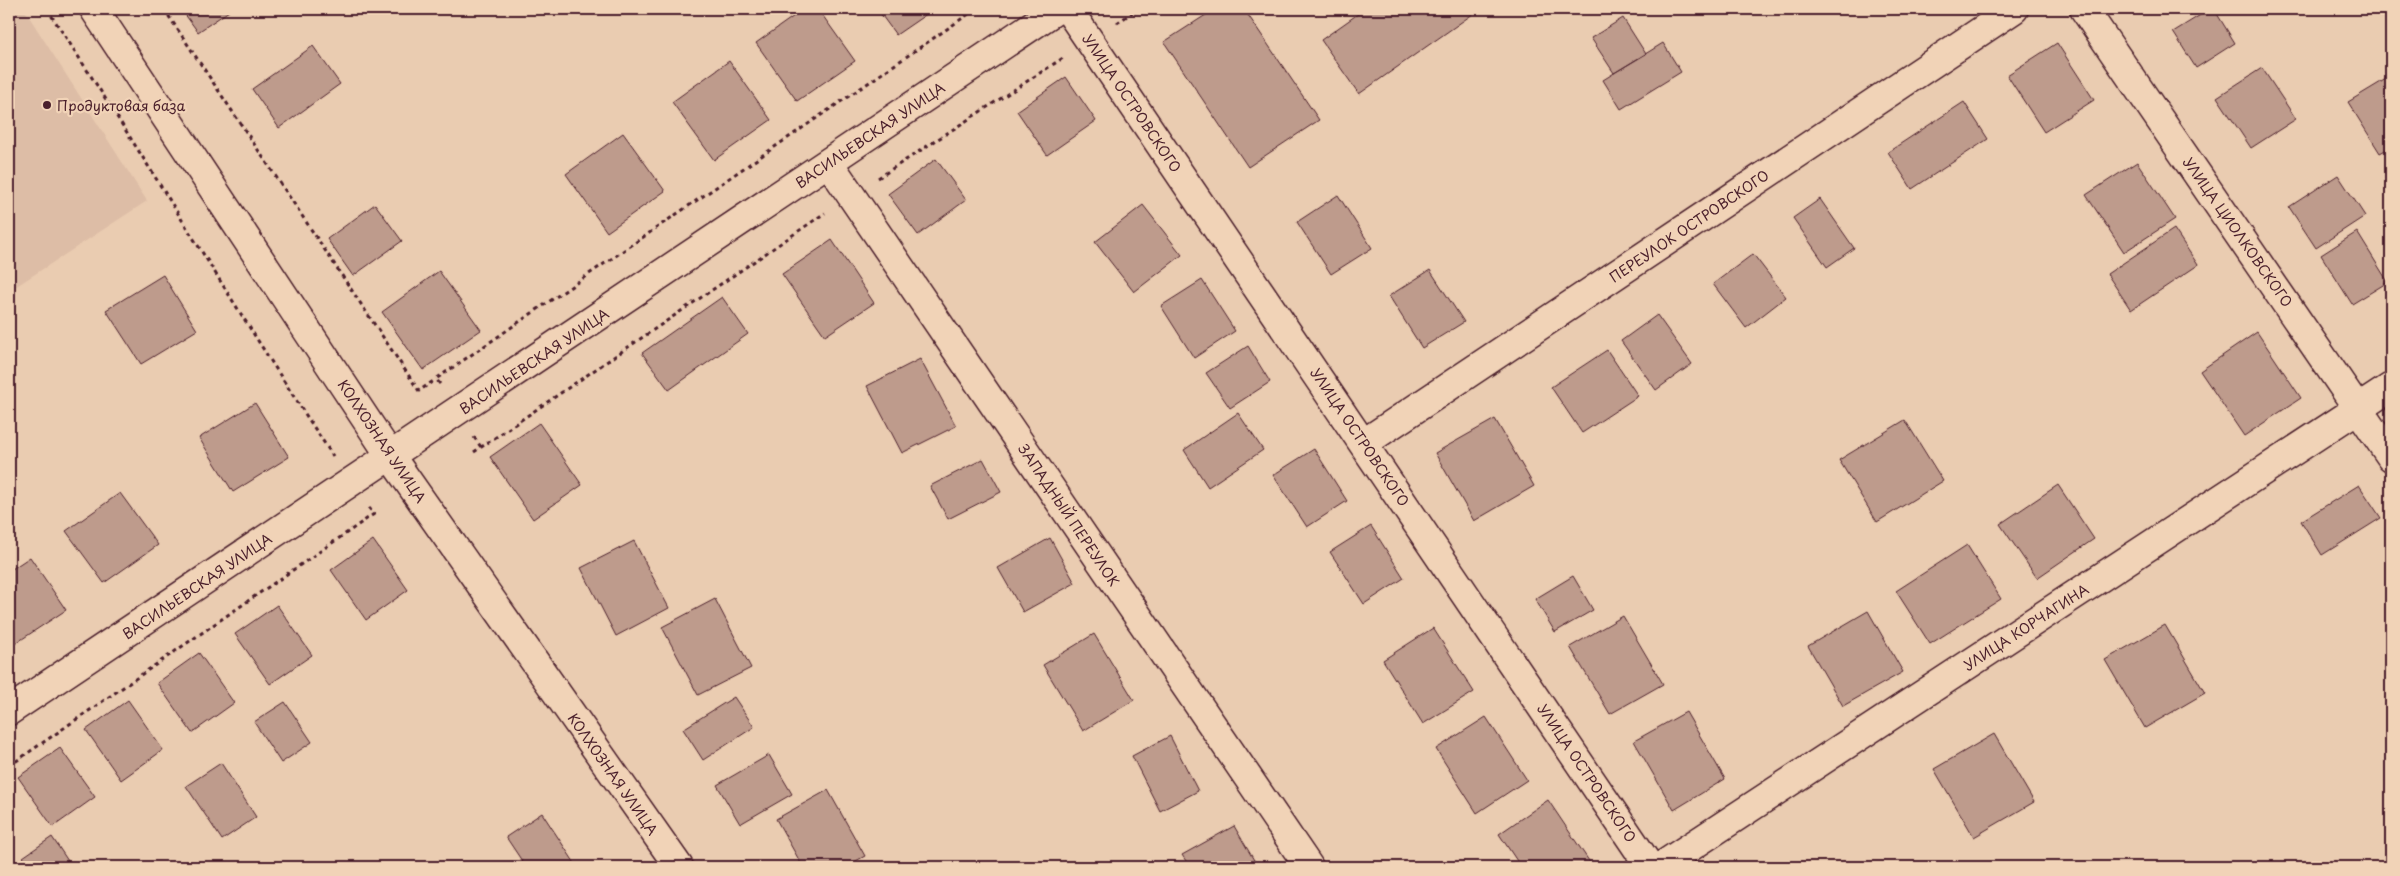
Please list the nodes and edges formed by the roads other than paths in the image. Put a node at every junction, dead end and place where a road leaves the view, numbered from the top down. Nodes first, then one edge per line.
1 (94, 9) edge
2 (1057, 9) edge
3 (1068, 9) edge
4 (2014, 9) edge
5 (2084, 9) edge
6 (829, 163) junction
7 (2391, 387) edge
8 (2359, 408) junction
9 (1364, 442) junction
10 (391, 456) junction
11 (2391, 457) edge
12 (9, 712) edge
13 (679, 867) edge
14 (1310, 867) edge
15 (1650, 867) edge
16 (1660, 867) edge

1 - 10 street, КОЛХОЗНАЯ УЛИЦА
2 - 6 street, ВАСИЛЬЕВСКАЯ УЛИЦА
3 - 9 street, УЛИЦА ОСТРОВСКОГО
4 - 9 street, ПЕРЕУЛОК ОСТРОВСКОГО
5 - 8 street, УЛИЦА ЦИОЛКОВСКОГО
6 - 10 street, ВАСИЛЬЕВСКАЯ УЛИЦА
6 - 14 street, ЗАПАДНЫЙ ПЕРЕУЛОК
7 - 8 street, УЛИЦА КОРЧАГИНА
8 - 11 street, УЛИЦА ЦИОЛКОВСКОГО
8 - 16 street, УЛИЦА КОРЧАГИНА
9 - 15 street, УЛИЦА ОСТРОВСКОГО
10 - 12 street, ВАСИЛЬЕВСКАЯ УЛИЦА
10 - 13 street, КОЛХОЗНАЯ УЛИЦА

